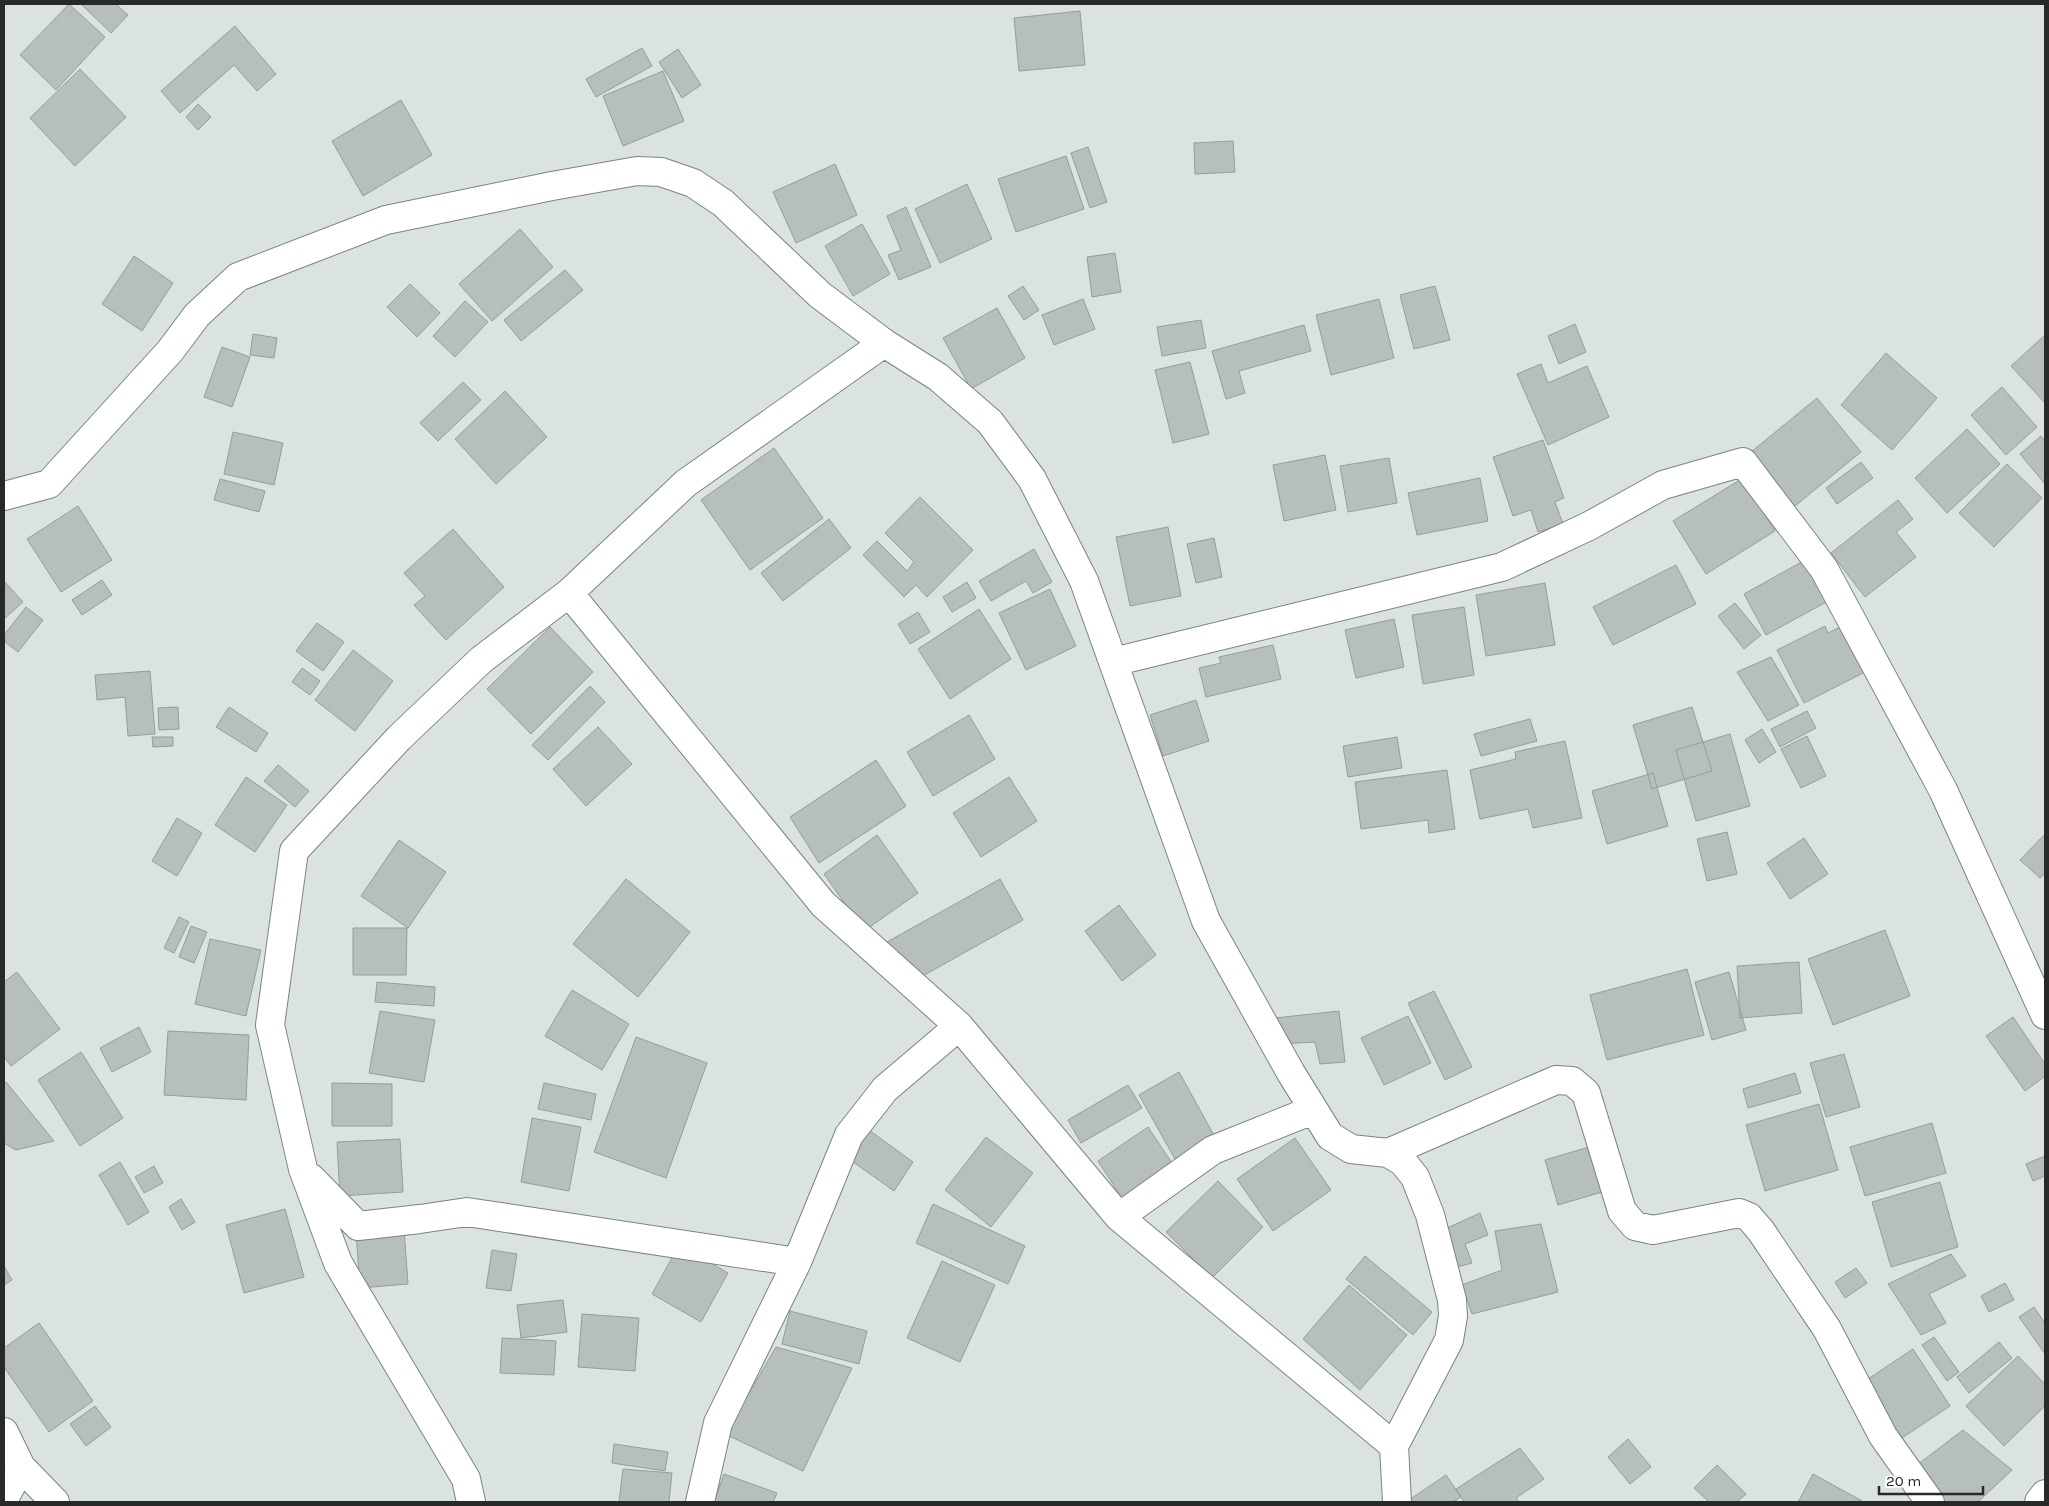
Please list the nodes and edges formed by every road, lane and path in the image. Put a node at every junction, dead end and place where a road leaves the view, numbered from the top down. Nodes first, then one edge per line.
1 (884, 343) junction
2 (4, 496) edge
3 (569, 593) junction
4 (1113, 662) junction
5 (2045, 1015) edge
6 (959, 1026) junction
7 (1314, 1110) junction
8 (1388, 1153) junction
9 (303, 1169) junction
10 (1118, 1217) junction
11 (797, 1262) junction
12 (4, 1432) edge
13 (1394, 1446) junction
14 (21, 1467) junction
15 (2045, 1494) edge
16 (4, 1499) edge
17 (55, 1502) edge
18 (471, 1502) edge
19 (700, 1502) edge
20 (1397, 1502) edge
21 (1930, 1502) edge
22 (2038, 1502) edge

1 - 2 street
1 - 3 street
1 - 4 street
3 - 6 street
3 - 9 street
4 - 5 street
4 - 7 street
6 - 10 street
6 - 11 street
7 - 8 street
7 - 10 street
8 - 13 street
8 - 21 street
9 - 11 street
9 - 18 street
10 - 13 street
11 - 19 street
12 - 14 street
13 - 20 street
14 - 16 street
14 - 17 street
15 - 22 street

